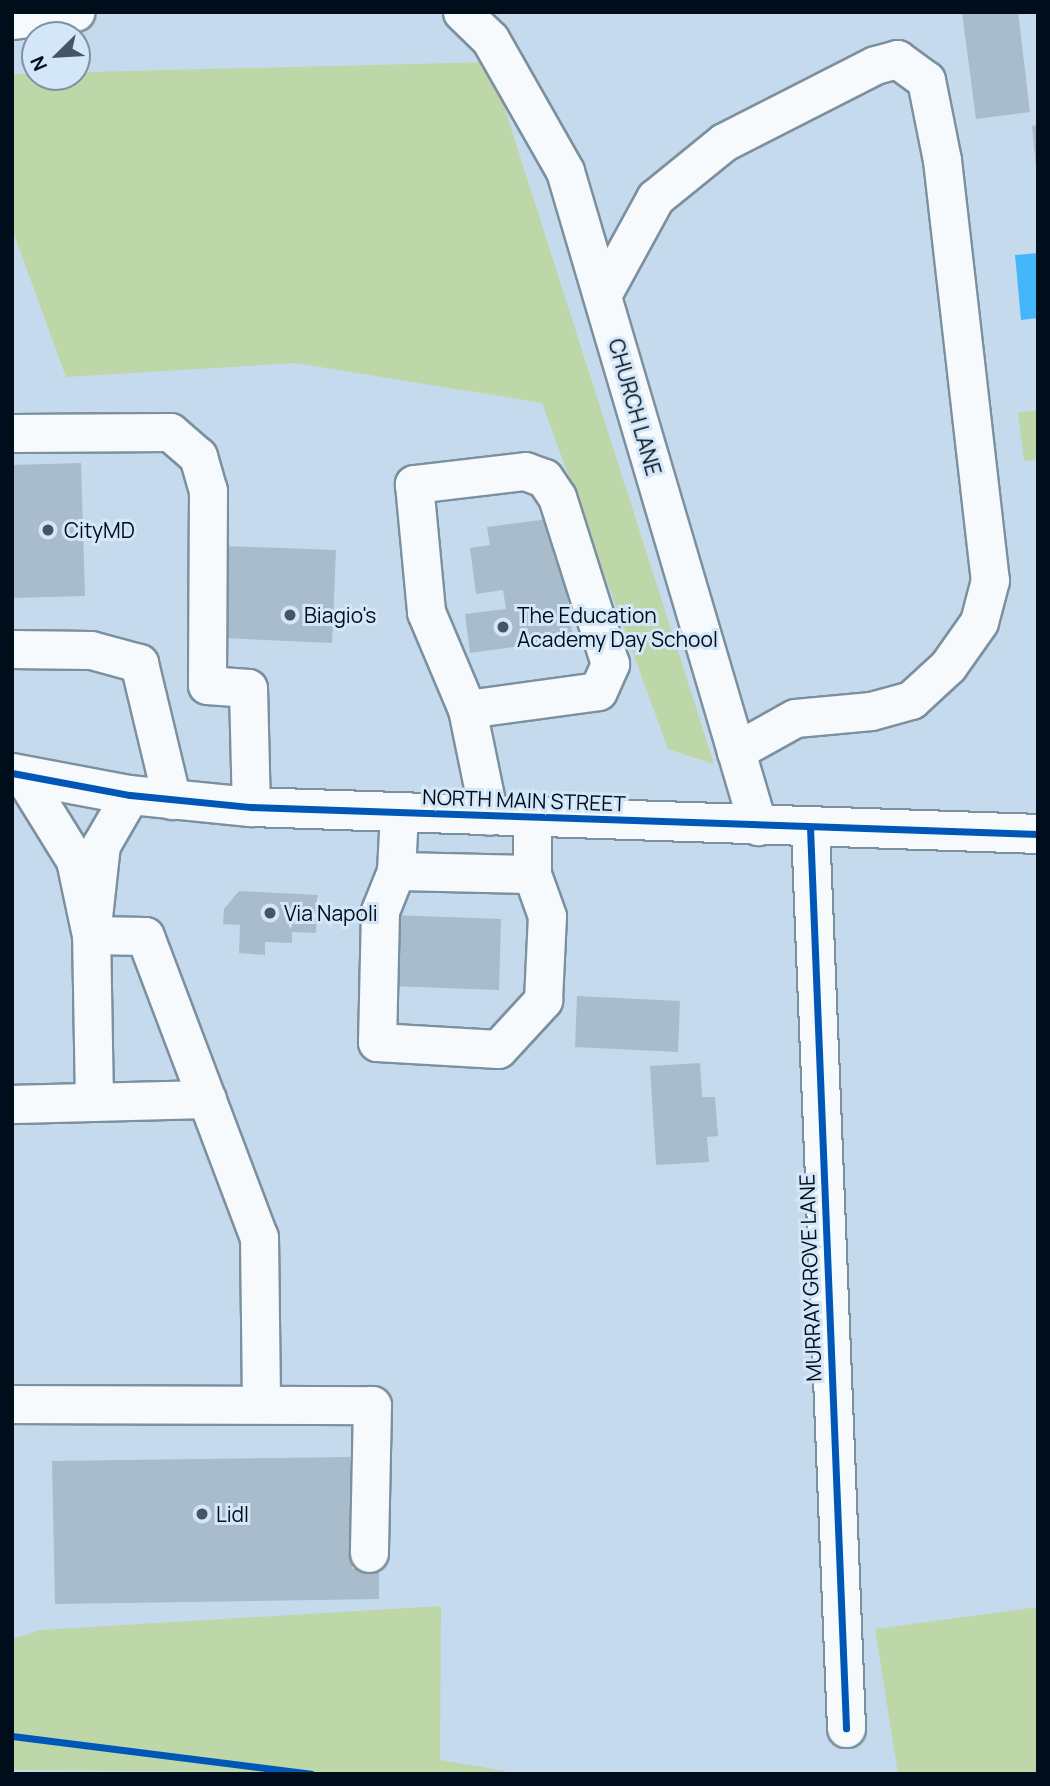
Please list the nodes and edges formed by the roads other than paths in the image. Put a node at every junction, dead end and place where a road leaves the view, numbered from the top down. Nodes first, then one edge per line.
1 (75, 12) edge
2 (463, 12) edge
3 (12, 20) edge
4 (602, 295) junction
5 (12, 433) edge
6 (12, 649) edge
7 (467, 709) junction
8 (736, 751) junction
9 (18, 774) edge
10 (130, 795) junction
11 (172, 800) junction
12 (251, 807) junction
13 (399, 812) junction
14 (489, 816) junction
15 (532, 817) junction
16 (758, 826) junction
17 (810, 827) junction
18 (1038, 834) edge
19 (396, 871) junction
20 (532, 874) junction
21 (91, 935) junction
22 (207, 1099) junction
23 (94, 1102) junction
24 (12, 1104) edge
25 (12, 1404) edge
26 (261, 1404) junction
27 (369, 1553) dead end
28 (846, 1728) dead end

1 - 3 street
2 - 4 street, CHURCH LANE
4 - 8 street, CHURCH LANE
4 - 8 street
5 - 12 street
6 - 11 street
7 - 7 street
7 - 14 street
8 - 16 street, CHURCH LANE
9 - 10 highway, NORTH MAIN STREET
9 - 21 street
10 - 11 highway, NORTH MAIN STREET
10 - 21 street
11 - 12 highway, NORTH MAIN STREET
12 - 13 highway, NORTH MAIN STREET
13 - 14 highway, NORTH MAIN STREET
13 - 19 street
14 - 15 highway, NORTH MAIN STREET
15 - 16 highway, NORTH MAIN STREET
15 - 20 street
16 - 17 highway, NORTH MAIN STREET
17 - 18 highway, NORTH MAIN STREET
17 - 28 street, MURRAY GROVE LANE
19 - 20 street
19 - 20 street
21 - 22 street
21 - 23 street
22 - 23 street
22 - 26 street
23 - 24 street
25 - 26 street
26 - 27 street

